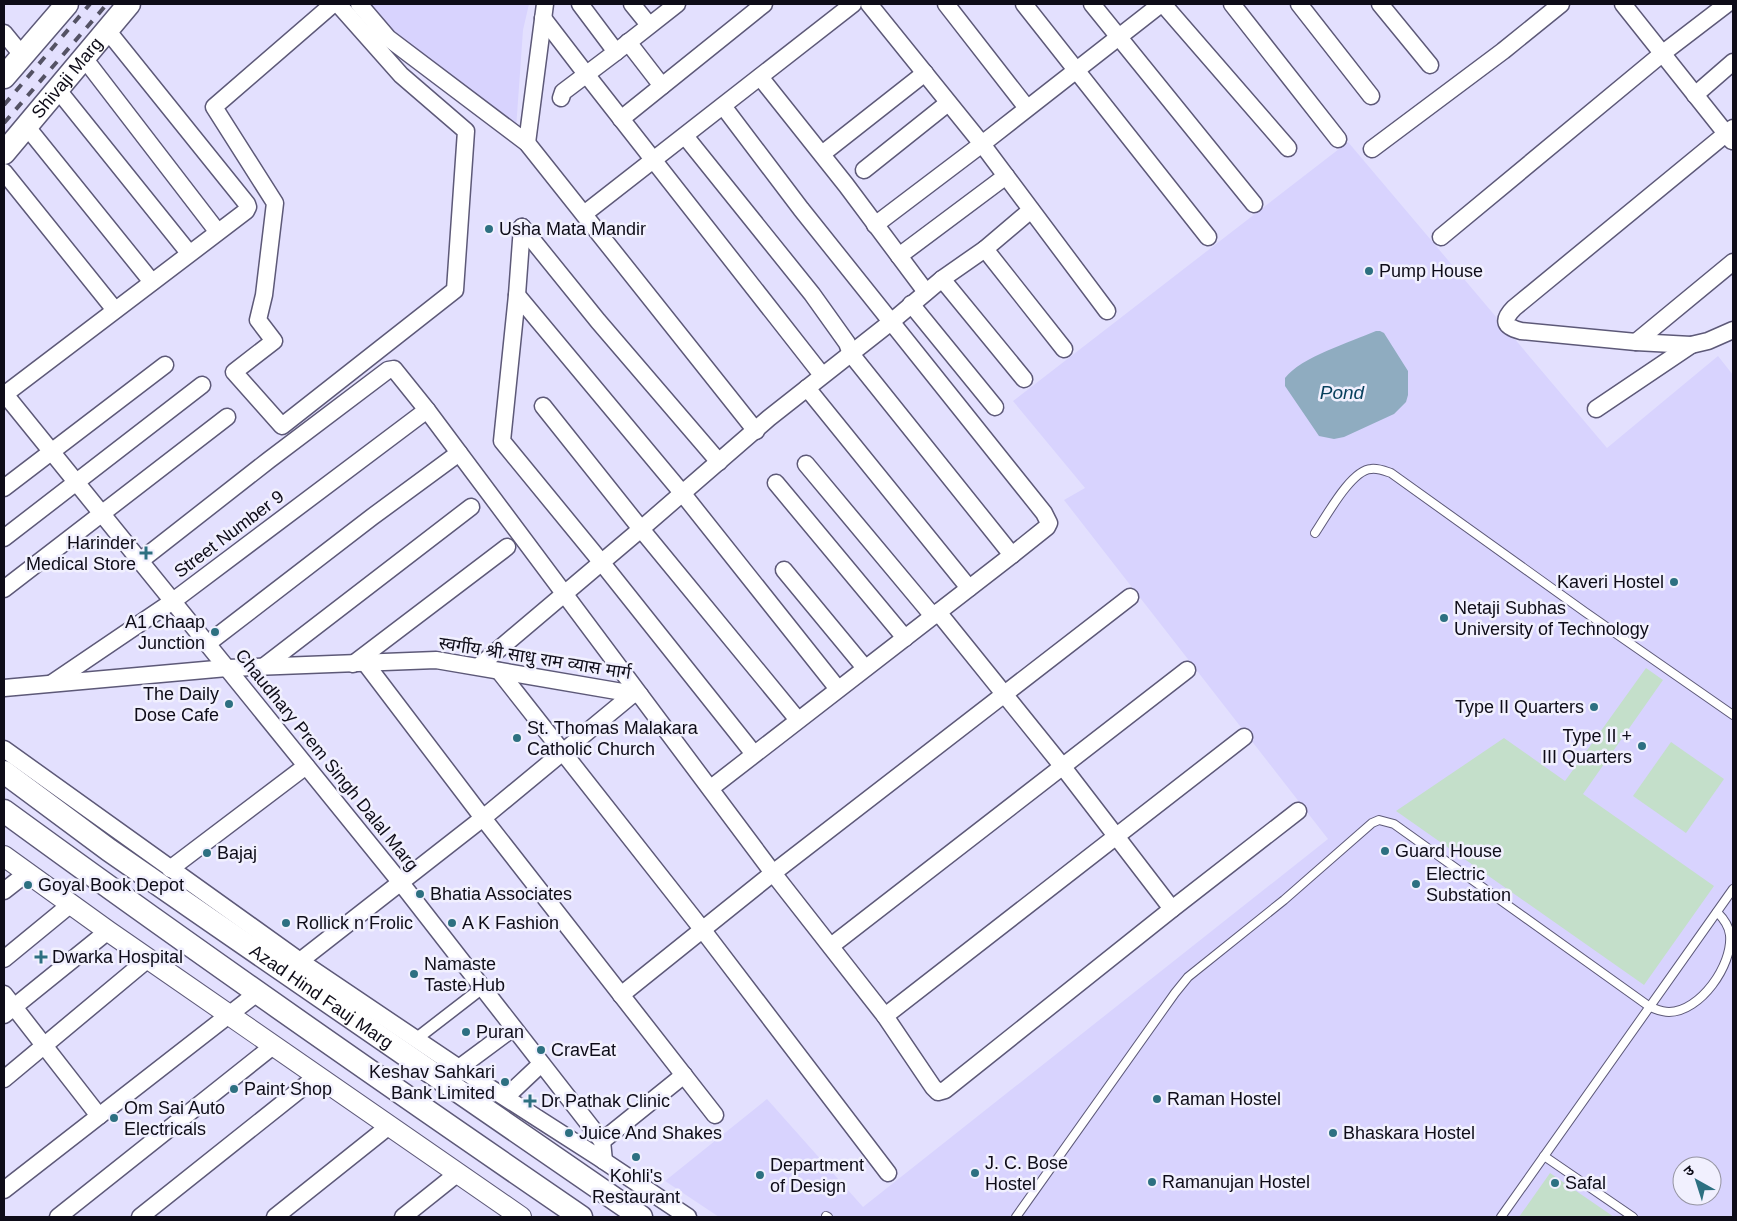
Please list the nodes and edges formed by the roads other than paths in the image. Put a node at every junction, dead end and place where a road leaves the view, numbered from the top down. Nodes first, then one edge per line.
1 (129, 4) edge
2 (333, 4) edge
3 (338, 4) edge
4 (359, 4) edge
5 (580, 4) edge
6 (632, 4) edge
7 (677, 4) edge
8 (764, 4) edge
9 (854, 4) edge
10 (869, 4) edge
11 (946, 4) edge
12 (1024, 4) edge
13 (1092, 4) edge
14 (1162, 4) edge
15 (1232, 4) edge
16 (1299, 4) edge
17 (1380, 4) edge
18 (1561, 4) edge
19 (1623, 4) edge
20 (1727, 4) edge
21 (58, 7) edge
22 (315, 9) edge
23 (544, 11) edge
24 (649, 25) junction
25 (107, 30) junction
26 (4, 33) edge
27 (1119, 36) junction
28 (622, 47) junction
29 (1663, 53) junction
30 (22, 55) junction
31 (84, 58) junction
32 (1733, 62) edge
33 (1430, 65) dead end
34 (1076, 68) junction
35 (586, 74) junction
36 (925, 74) junction
37 (4, 77) edge
38 (760, 77) junction
39 (662, 86) junction
40 (58, 90) junction
41 (1695, 94) junction
42 (1371, 96) dead end
43 (561, 98) dead end
44 (948, 103) junction
45 (723, 106) junction
46 (1027, 108) junction
47 (621, 120) junction
48 (27, 127) junction
49 (1731, 135) edge
50 (685, 136) junction
51 (1338, 139) dead end
52 (527, 143) junction
53 (982, 144) junction
54 (1288, 148) dead end
55 (1372, 150) dead end
56 (4, 154) edge
57 (822, 154) junction
58 (653, 161) junction
59 (864, 170) dead end
60 (4, 172) edge
61 (1006, 176) junction
62 (1254, 204) dead end
63 (1031, 210) junction
64 (584, 214) junction
65 (875, 224) junction
66 (217, 231) junction
67 (1208, 237) dead end
68 (1441, 237) dead end
69 (985, 248) junction
70 (189, 253) junction
71 (899, 256) junction
72 (1733, 262) edge
73 (942, 279) junction
74 (152, 282) junction
75 (926, 292) junction
76 (518, 295) junction
77 (911, 304) junction
78 (115, 310) junction
79 (1107, 311) dead end
80 (891, 322) junction
81 (1733, 330) edge
82 (1636, 342) junction
83 (1691, 345) junction
84 (1064, 349) dead end
85 (851, 354) junction
86 (165, 365) dead end
87 (822, 375) junction
88 (1024, 379) dead end
89 (202, 385) dead end
90 (807, 388) junction
91 (4, 394) edge
92 (543, 406) dead end
93 (995, 407) dead end
94 (1596, 409) dead end
95 (428, 410) junction
96 (227, 417) dead end
97 (756, 431) junction
98 (52, 452) junction
99 (459, 453) junction
100 (719, 462) junction
101 (806, 464) dead end
102 (76, 482) junction
103 (776, 484) dead end
104 (4, 488) edge
105 (683, 494) junction
106 (471, 507) dead end
107 (102, 514) junction
108 (641, 529) junction
109 (1315, 534) dead end
110 (4, 538) edge
111 (508, 547) dead end
112 (1012, 555) junction
113 (140, 561) junction
114 (602, 563) junction
115 (784, 570) dead end
116 (969, 588) junction
117 (4, 589) edge
118 (564, 595) junction
119 (1130, 597) dead end
120 (173, 601) junction
121 (935, 614) junction
122 (905, 638) junction
123 (207, 644) junction
124 (360, 664) junction
125 (479, 666) junction
126 (262, 667) junction
127 (227, 668) junction
128 (865, 668) junction
129 (1187, 670) dead end
130 (499, 671) junction
131 (50, 684) junction
132 (4, 688) edge
133 (838, 689) junction
134 (1003, 694) junction
135 (637, 695) junction
136 (1733, 715) edge
137 (798, 720) junction
138 (1244, 737) dead end
139 (4, 749) edge
140 (564, 752) junction
141 (754, 754) junction
142 (306, 766) junction
143 (1062, 767) junction
144 (4, 772) edge
145 (710, 788) junction
146 (4, 811) edge
147 (1298, 812) dead end
148 (483, 818) junction
149 (1116, 836) junction
150 (4, 856) edge
151 (170, 869) junction
152 (773, 872) junction
153 (27, 873) junction
154 (401, 883) junction
155 (1733, 889) edge
156 (4, 891) edge
157 (71, 904) junction
158 (1172, 909) junction
159 (1717, 912) junction
160 (702, 929) junction
161 (108, 931) junction
162 (831, 946) junction
163 (4, 959) edge
164 (148, 959) junction
165 (300, 961) junction
166 (482, 988) junction
167 (257, 993) junction
168 (621, 995) junction
169 (7, 1005) edge
170 (1650, 1007) junction
171 (229, 1015) junction
172 (885, 1016) junction
173 (513, 1028) junction
174 (416, 1040) junction
175 (44, 1046) junction
176 (273, 1046) junction
177 (541, 1064) junction
178 (459, 1068) junction
179 (318, 1076) junction
180 (684, 1076) junction
181 (4, 1079) edge
182 (506, 1098) junction
183 (715, 1115) dead end
184 (99, 1116) junction
185 (389, 1126) junction
186 (602, 1141) junction
187 (1544, 1156) junction
188 (604, 1161) junction
189 (458, 1173) junction
190 (888, 1173) dead end
191 (4, 1190) edge
192 (58, 1217) edge
193 (140, 1217) edge
194 (275, 1217) edge
195 (403, 1217) edge
196 (521, 1217) edge
197 (581, 1217) edge
198 (641, 1217) edge
199 (688, 1217) edge
200 (1016, 1217) edge
201 (1501, 1217) edge
202 (1633, 1217) edge

1 - 25 main road, Shivaji Marg
2 - 22 street
3 - 22 street
4 - 52 street
5 - 28 street
6 - 24 street
7 - 24 street
8 - 39 street
9 - 38 street
10 - 36 street
11 - 46 street
12 - 34 street
13 - 27 street
14 - 27 street
14 - 54 street
15 - 51 street
16 - 42 street
17 - 33 street
18 - 55 street
19 - 29 street
20 - 29 street
21 - 30 main road
23 - 35 street
23 - 52 street
24 - 28 street
25 - 31 main road, Shivaji Marg
25 - 66 street
26 - 30 street
27 - 34 street
27 - 62 street
28 - 35 street
28 - 39 street
29 - 41 street
29 - 68 street
30 - 37 main road
31 - 40 main road, Shivaji Marg
31 - 66 street
32 - 41 street
34 - 46 street
34 - 67 street
35 - 43 street
35 - 47 street
36 - 44 street
36 - 57 street
38 - 45 street
38 - 57 street
39 - 47 street
40 - 48 main road, Shivaji Marg
40 - 70 street
41 - 49 street
44 - 53 street
44 - 59 street
45 - 50 street
45 - 80 street
46 - 53 street
47 - 58 street
48 - 56 main road, Shivaji Marg
48 - 74 street
49 - 82 street
50 - 58 street
50 - 85 street
52 - 64 street
53 - 61 street
53 - 65 street
57 - 65 street
58 - 64 street
58 - 87 street
60 - 78 street
61 - 63 street
61 - 71 street
63 - 69 street
63 - 79 street
64 - 97 street
65 - 71 street
66 - 70 street
69 - 73 street
69 - 84 street
70 - 74 street
71 - 75 street
72 - 82 street
73 - 75 street
73 - 88 street
74 - 78 street
75 - 77 street
76 - 100 street
76 - 105 street
76 - 114 street
77 - 80 street
77 - 93 street
78 - 91 street
80 - 85 street
80 - 112 street
81 - 83 street
82 - 83 street
83 - 94 street
85 - 87 street
85 - 112 street
86 - 98 street
87 - 90 street
89 - 102 street
90 - 97 street
90 - 116 street
91 - 98 street, Chaudhary Prem Singh Dalal Marg
92 - 108 street
95 - 99 street
95 - 113 street
95 - 120 street, Street Number 9
96 - 107 street
97 - 100 street
98 - 102 street, Chaudhary Prem Singh Dalal Marg
98 - 104 street
99 - 118 street
99 - 123 street
100 - 105 street
101 - 121 street
102 - 107 street, Chaudhary Prem Singh Dalal Marg
102 - 110 street
103 - 122 street
105 - 108 street
105 - 133 street
106 - 126 street
107 - 113 street, Chaudhary Prem Singh Dalal Marg
107 - 117 street
108 - 114 street
108 - 137 street
109 - 136 lane
111 - 124 street
112 - 116 street
113 - 120 street, Chaudhary Prem Singh Dalal Marg
114 - 118 street
114 - 141 street
115 - 128 street
116 - 121 street
118 - 125 street
118 - 135 street
119 - 134 street
120 - 123 street, Chaudhary Prem Singh Dalal Marg
120 - 131 street, Street Number 9
121 - 122 street
121 - 134 street
122 - 128 street
123 - 127 street, Chaudhary Prem Singh Dalal Marg
124 - 125 street, स्वर्गीय श्री साधु राम व्यास मार्ग
124 - 126 street, स्वर्गीय श्री साधु राम व्यास मार्ग
124 - 148 street
125 - 130 street, स्वर्गीय श्री साधु राम व्यास मार्ग
126 - 127 street, स्वर्गीय श्री साधु राम व्यास मार्ग
127 - 131 street, स्वर्गीय श्री साधु राम व्यास मार्ग
127 - 142 street, Chaudhary Prem Singh Dalal Marg
128 - 133 street
129 - 143 street
130 - 135 street, स्वर्गीय श्री साधु राम व्यास मार्ग
130 - 140 street
131 - 132 street, स्वर्गीय श्री साधु राम व्यास मार्ग
133 - 137 street
134 - 143 street
134 - 152 street
135 - 140 street
135 - 145 street
137 - 141 street
138 - 149 street
139 - 151 street
140 - 148 street
140 - 160 street
141 - 145 street
142 - 151 street
142 - 154 street, Chaudhary Prem Singh Dalal Marg
143 - 149 street
143 - 162 street
144 - 198 main road, Azad Hind Fauj Marg
145 - 152 street
146 - 167 main road, Azad Hind Fauj Marg
147 - 158 street
148 - 154 street
148 - 168 street
149 - 158 street
149 - 172 street
150 - 153 street
151 - 165 street
152 - 160 street
152 - 162 street
153 - 156 street
153 - 157 street
154 - 165 street
154 - 166 street, Chaudhary Prem Singh Dalal Marg
155 - 159 lane
157 - 161 street
157 - 163 street
158 - 172 street
159 - 170 lane
159 - 170 lane
160 - 168 street
160 - 190 street
161 - 164 street
161 - 169 street
162 - 172 street
164 - 171 street
164 - 175 street
165 - 174 street
166 - 173 street, Chaudhary Prem Singh Dalal Marg
166 - 174 street
167 - 171 street
167 - 197 main road, Azad Hind Fauj Marg
168 - 180 street
169 - 175 street
170 - 187 lane
170 - 200 lane
171 - 176 street
171 - 184 street
173 - 177 street, Chaudhary Prem Singh Dalal Marg
173 - 178 street
174 - 178 street
175 - 181 street
175 - 184 street
176 - 179 street
176 - 192 street
177 - 182 street
177 - 186 street, Chaudhary Prem Singh Dalal Marg
178 - 182 street
179 - 185 street
179 - 193 street
180 - 183 street
180 - 186 street
182 - 188 street
184 - 191 street
185 - 189 street
185 - 194 street
186 - 188 street
187 - 201 lane
187 - 202 lane
188 - 199 street
189 - 195 street
189 - 196 street

